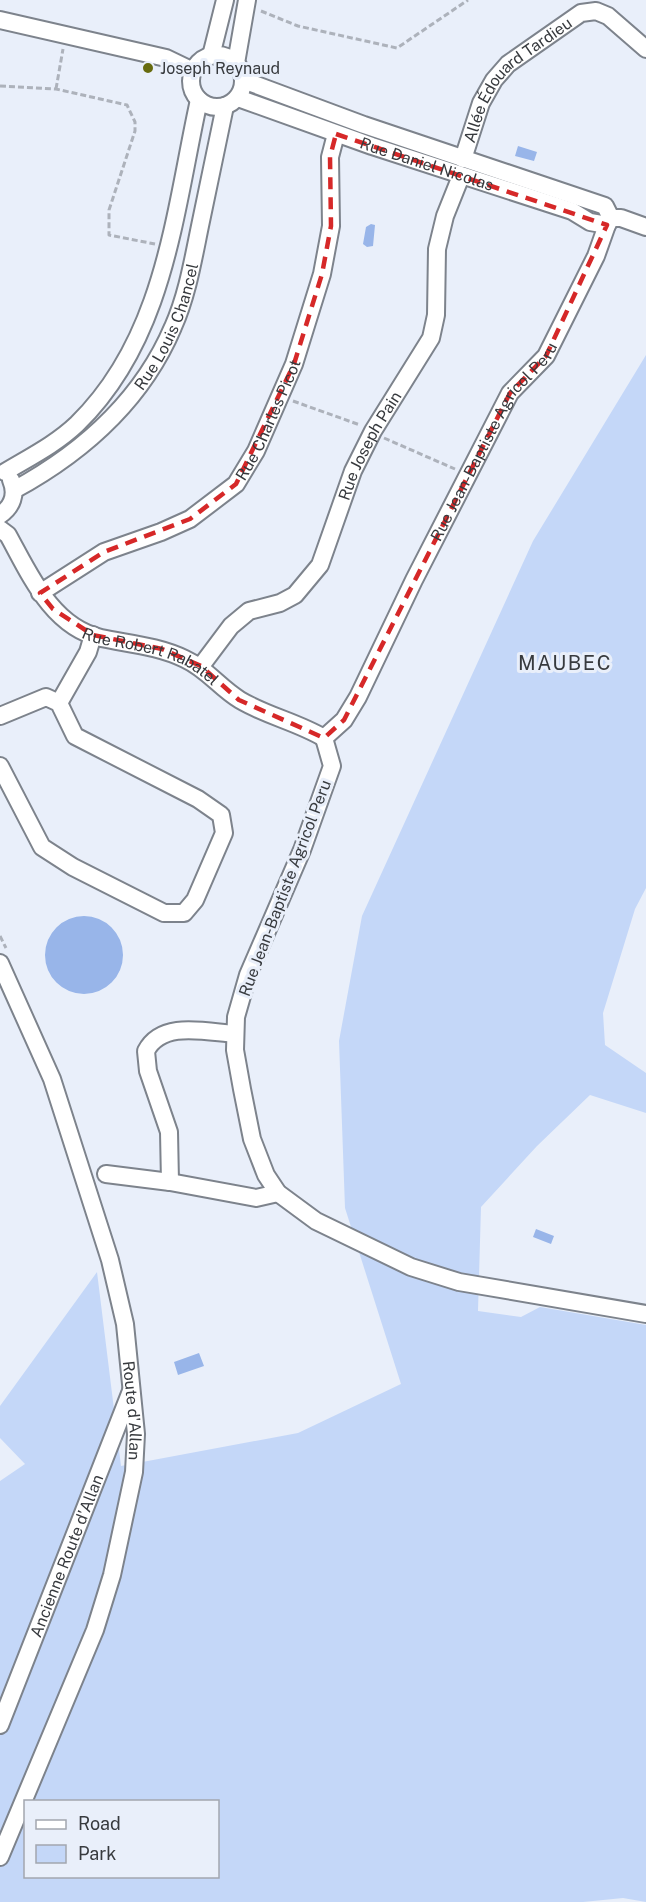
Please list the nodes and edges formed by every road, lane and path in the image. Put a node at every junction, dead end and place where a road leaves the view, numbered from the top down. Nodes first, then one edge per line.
1 (225, 0) edge
2 (468, 0) edge
3 (246, 2) edge
4 (0, 20) edge
5 (65, 36) junction
6 (646, 49) edge
7 (211, 56) junction
8 (236, 63) junction
9 (193, 70) junction
10 (243, 80) junction
11 (0, 86) edge
12 (56, 89) junction
13 (199, 100) junction
14 (231, 102) junction
15 (336, 134) junction
16 (462, 167) junction
17 (609, 221) junction
18 (646, 227) edge
19 (168, 247) junction
20 (3, 470) edge
21 (14, 490) junction
22 (3, 513) edge
23 (4, 532) edge
24 (40, 593) junction
25 (93, 635) junction
26 (201, 666) junction
27 (59, 704) junction
28 (0, 716) edge
29 (324, 738) junction
30 (0, 766) edge
31 (0, 963) edge
32 (235, 1034) junction
33 (106, 1174) dead end
34 (170, 1182) junction
35 (278, 1193) junction
36 (646, 1314) edge
37 (132, 1388) junction
38 (0, 1725) edge
39 (0, 1857) edge

1 - 7 street
2 - 3 path
3 - 8 street
4 - 5 street
5 - 9 street
5 - 12 path
6 - 16 street, Allée Édouard Tardieu
7 - 8 street
7 - 9 street
8 - 10 street
9 - 13 street
10 - 14 street
10 - 16 street
11 - 12 path
12 - 19 path
13 - 14 street
13 - 19 street, Rue Louis Chancel
14 - 15 street, Rue Daniel Nicolas
14 - 21 street, Rue Louis Chancel
15 - 16 street, Rue Daniel Nicolas
15 - 24 street, Rue Charles Picot
16 - 17 street, Rue Daniel Nicolas
16 - 26 street, Rue Joseph Pain
17 - 18 street
17 - 29 street, Rue Jean-Baptiste Agricol Peru
19 - 20 street, Rue Louis Chancel
20 - 21 street
21 - 22 street
22 - 23 street, Rue Robert Rabatel
23 - 24 street, Rue Robert Rabatel
24 - 25 street, Rue Robert Rabatel
25 - 26 street, Rue Robert Rabatel
25 - 27 street
26 - 29 street, Rue Robert Rabatel
27 - 28 street
27 - 30 street
29 - 32 street, Rue Jean-Baptiste Agricol Peru
31 - 37 street, Route d'Allan
32 - 34 street
32 - 35 street, Rue Jean-Baptiste Agricol Peru
33 - 34 street
34 - 35 street
35 - 36 street, Rue Jean-Baptiste Agricol Peru
37 - 38 street, Ancienne Route d'Allan
37 - 39 street, Route d'Allan

